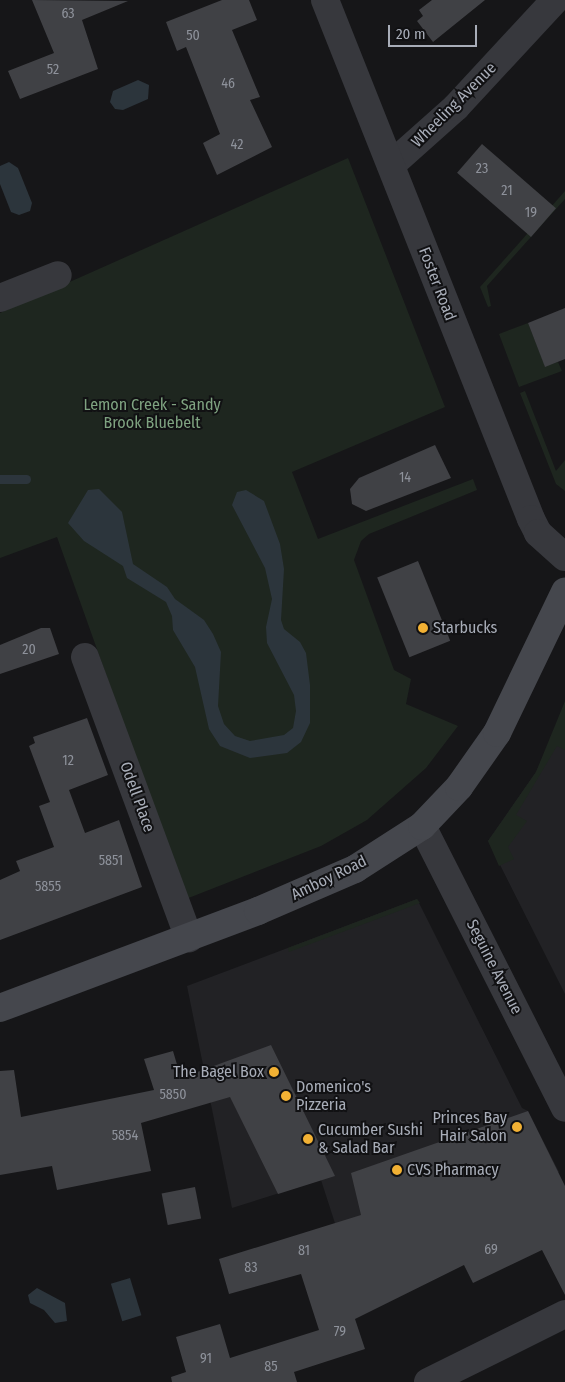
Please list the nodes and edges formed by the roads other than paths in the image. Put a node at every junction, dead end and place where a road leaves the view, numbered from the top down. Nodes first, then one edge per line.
1 (325, 0) edge
2 (555, 0) edge
3 (391, 165) junction
4 (58, 275) dead end
5 (0, 298) edge
6 (565, 557) edge
7 (565, 592) edge
8 (85, 657) dead end
9 (422, 826) junction
10 (189, 938) junction
11 (0, 1008) edge
12 (565, 1108) edge
13 (565, 1314) edge
14 (428, 1382) edge

1 - 3 street, Foster Road
2 - 3 street, Wheeling Avenue
3 - 6 street, Foster Road
4 - 5 street
7 - 9 main road, Amboy Road
8 - 10 street, Odell Place
9 - 10 main road, Amboy Road
9 - 12 street, Seguine Avenue
10 - 11 main road, Amboy Road
13 - 14 street

